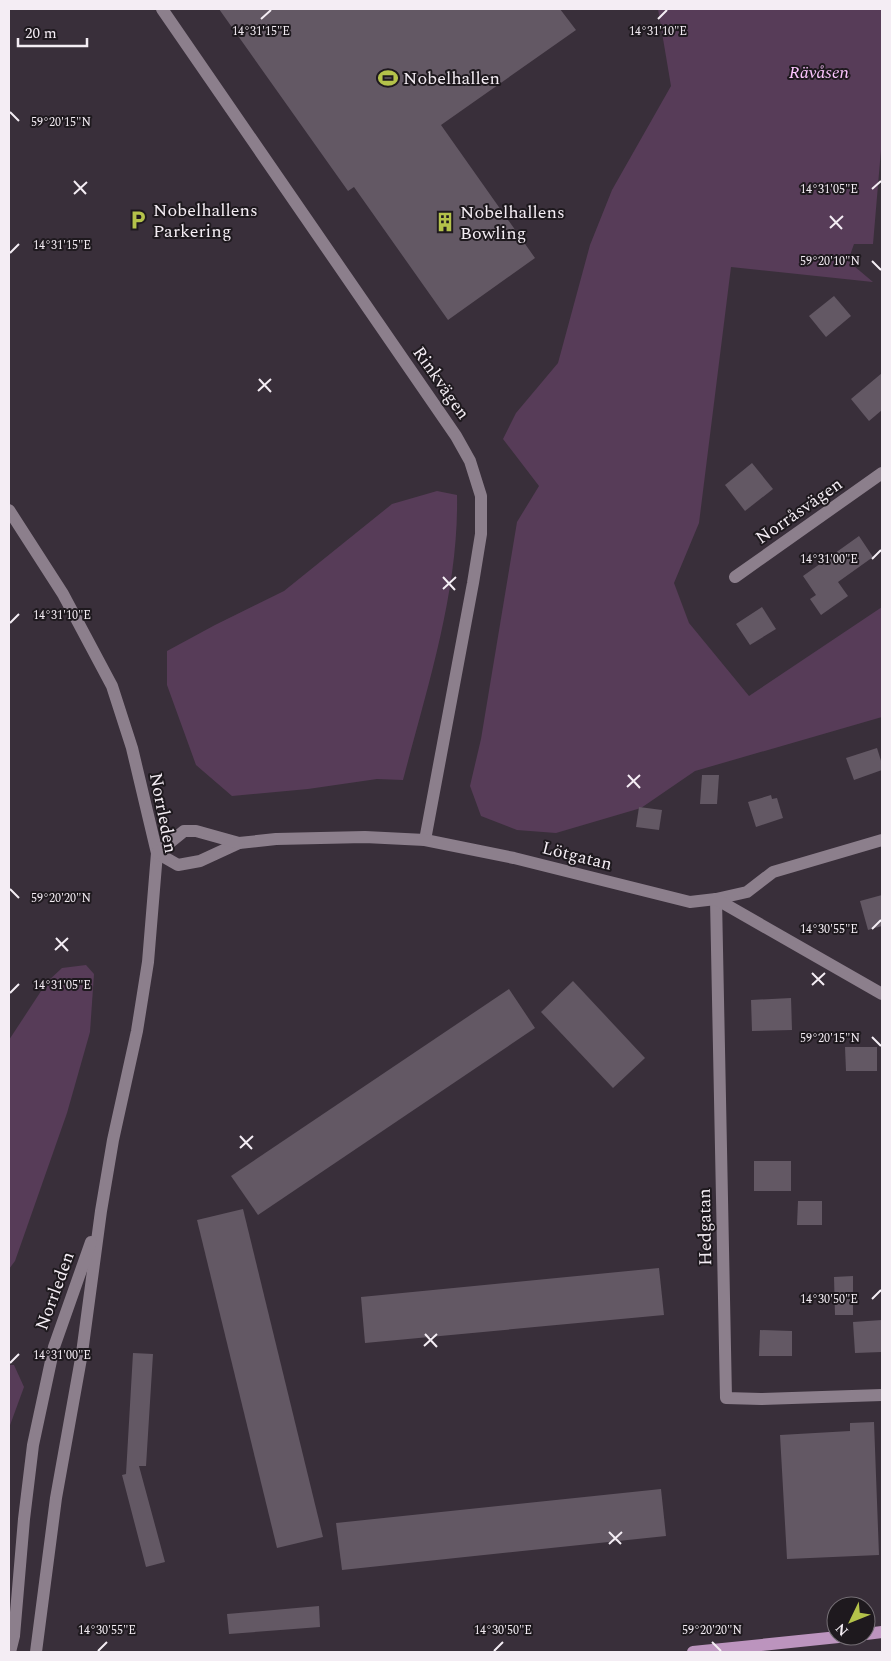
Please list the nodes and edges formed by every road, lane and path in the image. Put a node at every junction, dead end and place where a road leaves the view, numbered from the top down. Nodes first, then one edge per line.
1 (162, 9) edge
2 (882, 474) edge
3 (9, 510) edge
4 (735, 578) dead end
5 (425, 840) junction
6 (882, 840) edge
7 (239, 843) junction
8 (157, 853) junction
9 (716, 899) junction
10 (882, 994) edge
11 (101, 1210) junction
12 (882, 1395) edge
13 (826, 1638) edge
14 (10, 1652) edge
15 (36, 1652) edge
16 (693, 1652) edge

1 - 5 street, Rinkvägen
2 - 4 street, Norråsvägen
3 - 8 street, Norrleden
5 - 7 street, Lötgatan
5 - 9 street, Lötgatan
6 - 9 street, Lötgatan
7 - 8 street, Lötgatan
7 - 8 street, Lötgatan
8 - 11 street, Norrleden
9 - 10 street
9 - 12 street, Hedgatan
11 - 14 street, Norrleden
11 - 15 street, Norrleden
13 - 16 main road

